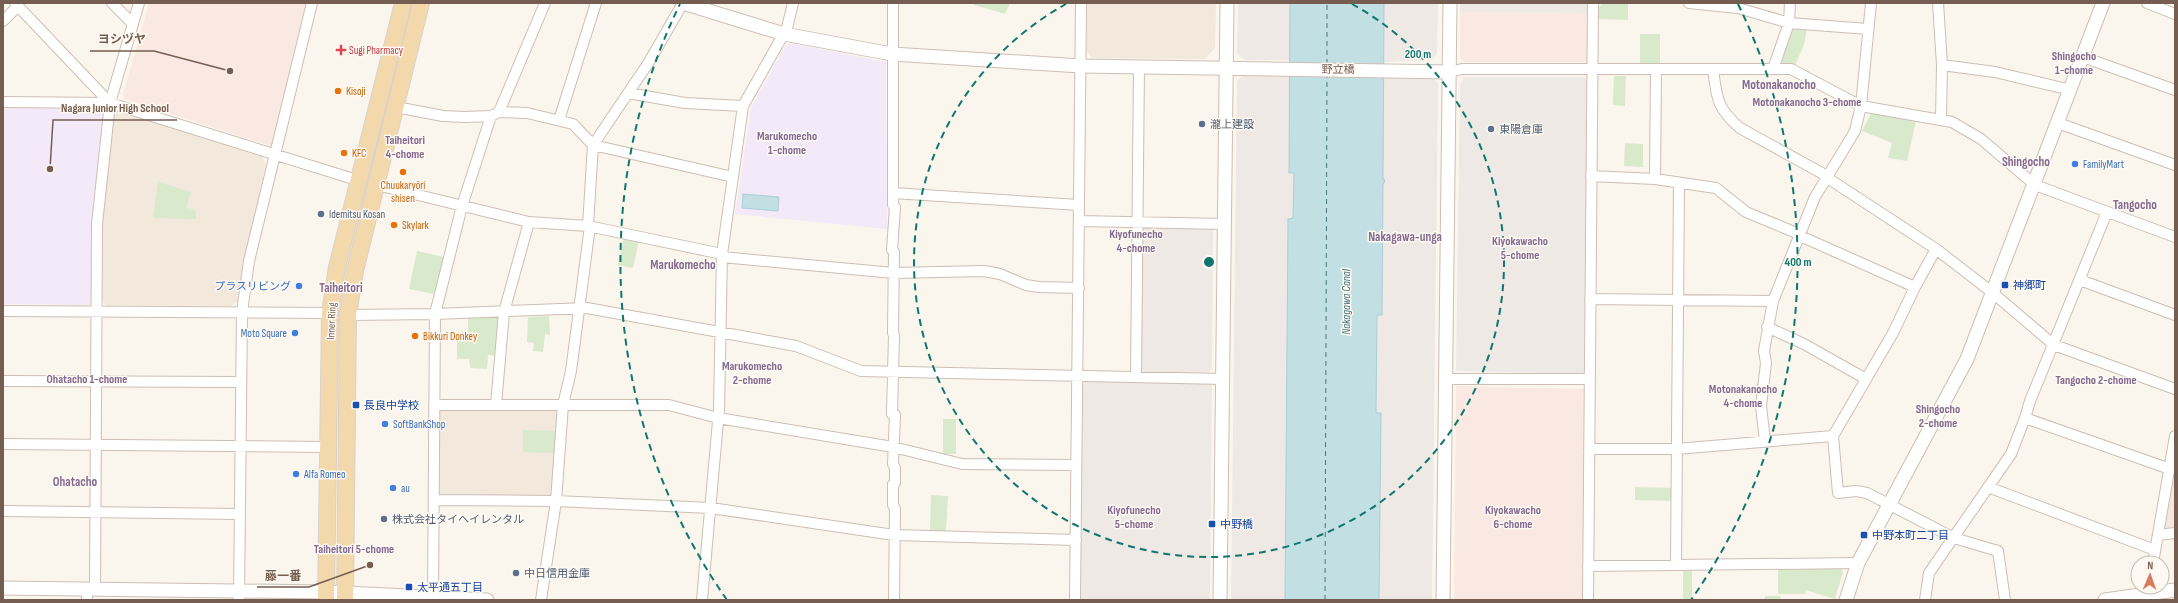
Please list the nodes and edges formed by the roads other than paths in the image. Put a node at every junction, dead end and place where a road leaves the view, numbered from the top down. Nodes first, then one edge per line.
1 (112, 3) edge
2 (139, 3) edge
3 (312, 3) edge
4 (403, 3) edge
5 (421, 3) edge
6 (545, 3) edge
7 (596, 3) edge
8 (683, 3) edge
9 (793, 3) edge
10 (892, 3) edge
11 (1081, 3) edge
12 (1226, 3) edge
13 (1450, 3) edge
14 (1593, 3) edge
15 (1688, 3) edge
16 (1790, 3) edge
17 (1871, 3) edge
18 (1938, 3) edge
19 (2103, 3) edge
20 (2147, 3) edge
21 (17, 5) edge
22 (2175, 14) edge
23 (3, 21) edge
24 (133, 24) junction
25 (1789, 24) junction
26 (1868, 29) junction
27 (784, 34) junction
28 (892, 54) junction
29 (2083, 57) junction
30 (1942, 65) junction
31 (1080, 66) junction
32 (1139, 66) junction
33 (1226, 67) junction
34 (1713, 69) junction
35 (1773, 69) junction
36 (1592, 70) junction
37 (1656, 70) junction
38 (1449, 72) junction
39 (2071, 90) junction
40 (2175, 90) edge
41 (628, 93) junction
42 (3, 102) edge
43 (110, 103) junction
44 (396, 106) junction
45 (743, 106) junction
46 (1860, 106) junction
47 (495, 114) junction
48 (559, 120) junction
49 (1941, 120) junction
50 (2058, 122) junction
51 (593, 145) junction
52 (275, 155) junction
53 (2175, 165) edge
54 (1592, 176) junction
55 (733, 177) junction
56 (1827, 177) junction
57 (1655, 179) junction
58 (360, 180) junction
59 (1679, 183) junction
60 (377, 185) junction
61 (2035, 186) junction
62 (893, 193) junction
63 (462, 206) junction
64 (1079, 206) junction
65 (2107, 212) junction
66 (529, 222) junction
67 (1079, 222) junction
68 (1137, 222) junction
69 (1224, 224) junction
70 (589, 226) junction
71 (1798, 234) junction
72 (2175, 237) edge
73 (1936, 249) junction
74 (722, 255) junction
75 (894, 273) junction
76 (2080, 280) junction
77 (1915, 286) junction
78 (1079, 288) junction
79 (1993, 293) junction
80 (1590, 299) junction
81 (1678, 300) junction
82 (1773, 302) junction
83 (579, 310) junction
84 (3, 311) edge
85 (97, 312) junction
86 (242, 312) junction
87 (504, 312) junction
88 (330, 313) junction
89 (348, 314) junction
90 (435, 314) junction
91 (2175, 315) edge
92 (1767, 327) junction
93 (720, 332) junction
94 (2054, 345) junction
95 (894, 371) junction
96 (1078, 375) junction
97 (1136, 377) junction
98 (1223, 379) junction
99 (1446, 379) junction
100 (1590, 379) junction
101 (1866, 379) junction
102 (3, 381) edge
103 (97, 381) junction
104 (241, 382) junction
105 (2175, 389) edge
106 (434, 405) junction
107 (496, 405) junction
108 (563, 405) junction
109 (718, 418) junction
110 (2025, 418) junction
111 (1833, 436) junction
112 (2175, 436) edge
113 (1765, 441) junction
114 (3, 444) edge
115 (96, 444) junction
116 (241, 445) junction
117 (328, 447) junction
118 (892, 447) junction
119 (1589, 448) junction
120 (1676, 449) junction
121 (1076, 465) junction
122 (2170, 469) junction
123 (1988, 487) junction
124 (434, 500) junction
125 (556, 501) junction
126 (1889, 504) junction
127 (711, 508) junction
128 (3, 511) edge
129 (95, 512) junction
130 (240, 514) junction
131 (2175, 533) edge
132 (2158, 535) junction
133 (894, 536) junction
134 (1954, 538) junction
135 (1076, 540) junction
136 (2156, 550) junction
137 (2155, 555) edge
138 (1858, 563) junction
139 (1676, 565) junction
140 (1588, 566) junction
141 (3, 588) edge
142 (89, 593) edge
143 (239, 595) edge
144 (2141, 595) edge
145 (326, 596) edge
146 (345, 596) edge
147 (433, 598) edge
148 (487, 600) edge
149 (541, 600) edge
150 (702, 600) edge
151 (894, 600) edge
152 (1075, 600) edge
153 (1220, 600) edge
154 (1443, 600) edge
155 (1588, 600) edge
156 (1846, 600) edge
157 (1925, 600) edge
158 (2005, 600) edge
159 (2106, 600) edge

1 - 24 street
2 - 24 street
3 - 52 street
4 - 58 main road, Inner Ring
5 - 44 main road, Inner Ring
6 - 47 street
7 - 48 street
8 - 27 street, 野立橋
8 - 41 street
9 - 27 street
10 - 28 street
11 - 31 street
12 - 33 street
13 - 38 street
14 - 36 street
15 - 25 street
16 - 25 street
17 - 26 street
18 - 30 street
19 - 29 street
20 - 22 street
21 - 23 street
21 - 43 street
24 - 43 street
25 - 26 street
25 - 35 street
26 - 46 street
27 - 28 street, 野立橋
27 - 45 street
28 - 31 street, 野立橋
28 - 62 street
29 - 39 street
29 - 40 street
30 - 39 street
30 - 49 street
31 - 32 street, 野立橋
31 - 64 street
32 - 33 street, 野立橋
32 - 68 street
33 - 38 street, 野立橋
33 - 69 street
34 - 35 street
34 - 37 street
34 - 56 street
35 - 46 street
36 - 37 street
36 - 38 street
36 - 54 street
37 - 57 street
38 - 99 street
39 - 50 street
41 - 45 street
41 - 51 street
42 - 43 street
43 - 52 street
43 - 85 street
44 - 47 street
44 - 60 main road, Inner Ring
45 - 55 street
46 - 49 street
46 - 56 street
47 - 48 street
47 - 63 street
48 - 51 street
49 - 61 street
50 - 53 street
50 - 61 street
51 - 55 street
51 - 70 street
52 - 58 street
52 - 86 street
54 - 57 street
54 - 80 street
55 - 74 street
56 - 71 street
56 - 73 street
57 - 59 street
58 - 88 main road, Inner Ring
59 - 71 street
59 - 81 street
60 - 63 street
60 - 89 main road, Inner Ring
61 - 65 street
61 - 79 street
62 - 64 street
62 - 75 street
63 - 66 street
63 - 90 street
64 - 67 street
65 - 72 street
65 - 76 street
66 - 70 street
66 - 87 street
67 - 68 street
67 - 78 street
68 - 69 street
68 - 97 street
69 - 98 street
70 - 74 street
70 - 83 street
71 - 77 street
71 - 82 street
73 - 77 street
73 - 79 street
74 - 75 street
74 - 93 street
75 - 78 street
75 - 95 street
76 - 91 street
76 - 94 street
77 - 101 street
78 - 96 street
79 - 94 street
79 - 126 street
80 - 81 street
80 - 100 street
81 - 82 street
81 - 120 street
82 - 92 street
83 - 87 street
83 - 93 street
83 - 108 street
84 - 85 street
85 - 86 street
85 - 103 street
86 - 88 street
86 - 104 street
87 - 90 street
87 - 107 street
88 - 117 main road, Inner Ring
89 - 90 street
89 - 146 main road, Inner Ring
90 - 106 street
92 - 101 street
92 - 113 street
93 - 95 street
93 - 109 street
94 - 105 street
94 - 110 street
95 - 96 street
95 - 118 street
96 - 97 street
96 - 121 street
97 - 98 street
98 - 153 street
99 - 100 street
99 - 154 street
100 - 119 street
101 - 111 street
102 - 103 street
103 - 104 street
103 - 115 street
104 - 116 street
106 - 107 street
106 - 124 street
107 - 108 street
108 - 109 street
108 - 125 street
109 - 118 street
109 - 127 street
110 - 122 street
110 - 123 street
111 - 113 street
111 - 126 street
112 - 122 street
113 - 120 street
114 - 115 street
115 - 116 street
115 - 129 street
116 - 117 street
116 - 130 street
117 - 145 main road, Inner Ring
118 - 121 street
118 - 133 street
119 - 120 street
119 - 140 street
120 - 139 street
121 - 135 street
122 - 132 street
123 - 134 street
123 - 136 street
124 - 125 street
124 - 147 street
125 - 127 street
125 - 149 street
126 - 134 street
126 - 138 street
127 - 133 street
127 - 150 street
128 - 129 street
129 - 130 street
129 - 142 street
130 - 143 street
131 - 132 street
132 - 136 street
133 - 135 street
133 - 151 street
134 - 157 street
134 - 158 street
135 - 152 street
136 - 137 street
138 - 139 street
138 - 156 street
139 - 140 street
140 - 155 street
141 - 142 street
142 - 143 street
143 - 145 street
144 - 159 street
145 - 146 street
146 - 147 street
147 - 148 street

